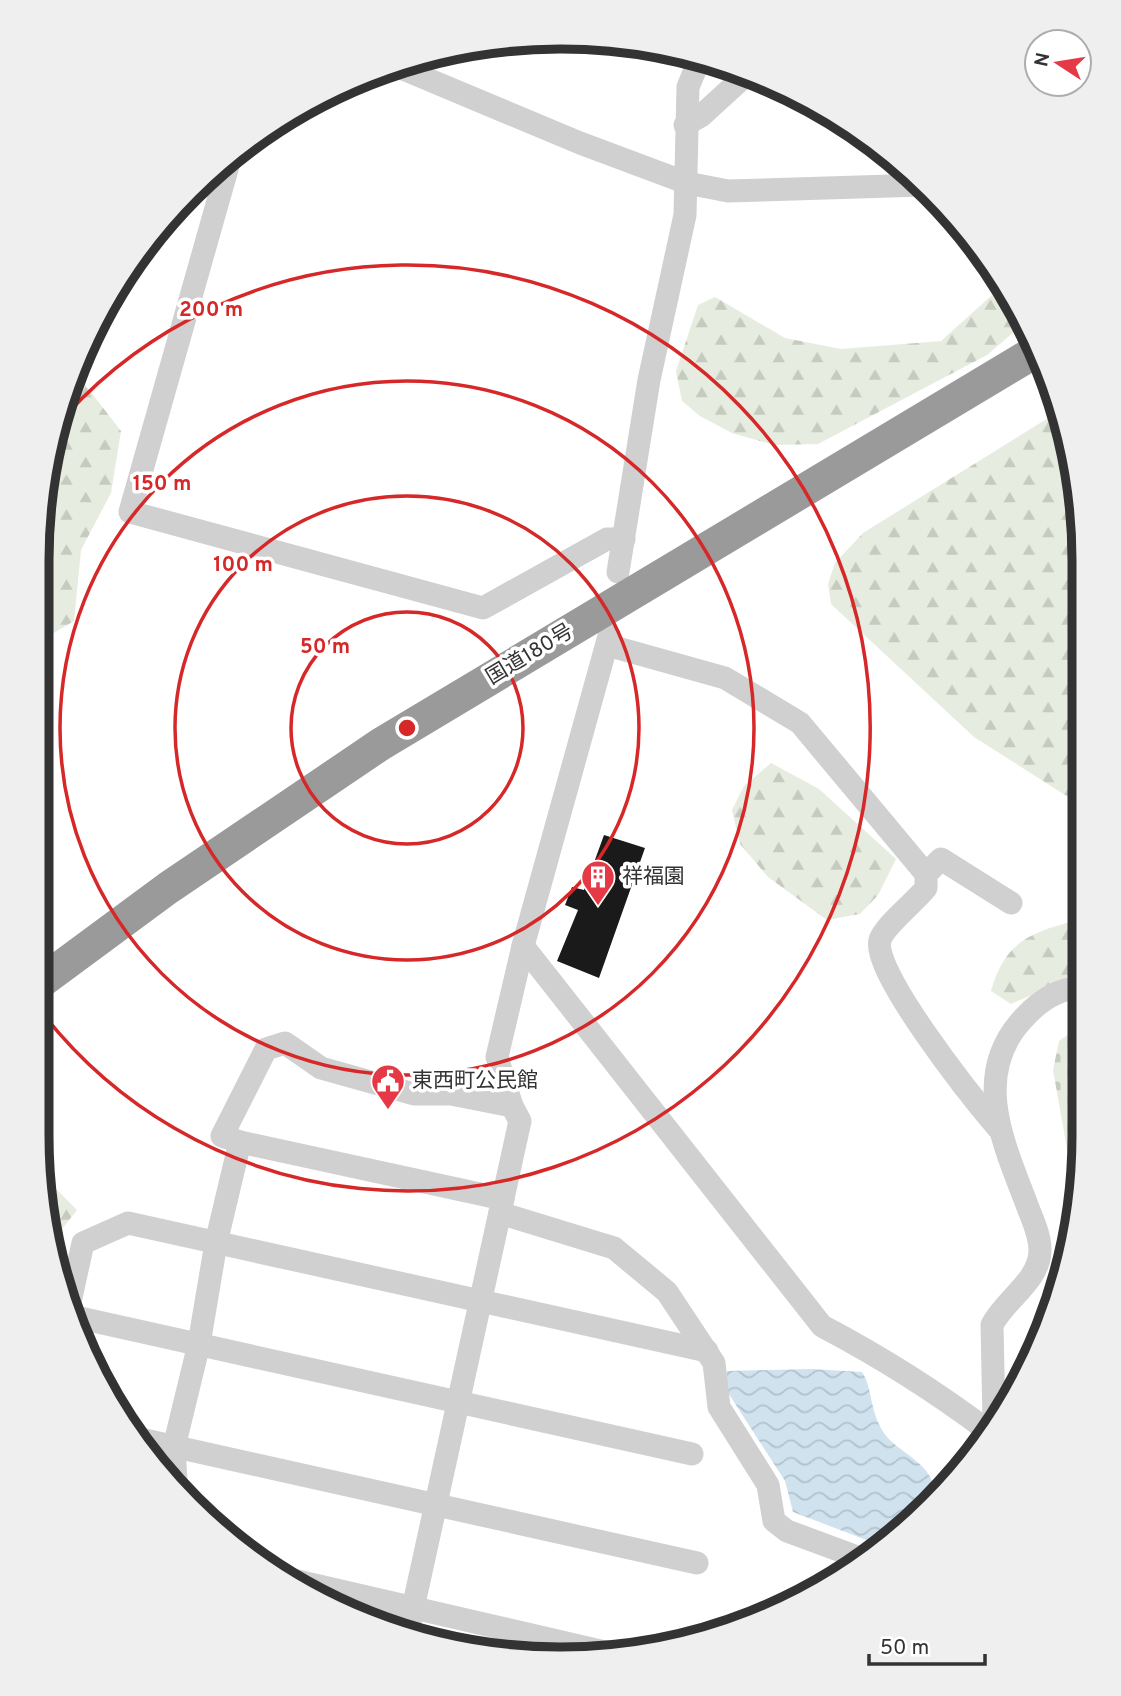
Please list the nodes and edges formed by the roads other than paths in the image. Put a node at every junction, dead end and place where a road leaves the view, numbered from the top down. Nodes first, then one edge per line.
1 (696, 67) edge
2 (411, 71) edge
3 (739, 81) edge
4 (685, 125) junction
5 (226, 174) edge
6 (687, 183) junction
7 (908, 185) edge
8 (1029, 356) edge
9 (624, 539) junction
10 (618, 572) dead end
11 (926, 874) junction
12 (1010, 903) dead end
13 (523, 946) junction
14 (49, 977) edge
15 (1072, 990) edge
16 (512, 1107) junction
17 (998, 1128) junction
18 (240, 1142) junction
19 (501, 1206) junction
20 (216, 1243) junction
21 (1050, 1263) edge
22 (74, 1293) edge
23 (481, 1302) junction
24 (83, 1317) edge
25 (199, 1344) junction
26 (707, 1351) junction
27 (459, 1400) junction
28 (994, 1407) edge
29 (981, 1426) edge
30 (151, 1442) edge
31 (174, 1447) junction
32 (692, 1454) dead end
33 (175, 1472) edge
34 (436, 1504) junction
35 (853, 1555) edge
36 (697, 1563) dead end
37 (334, 1594) edge
38 (411, 1620) edge
39 (571, 1647) edge

1 - 4 street
2 - 6 street
3 - 4 street
4 - 6 street
5 - 9 street
6 - 7 street
6 - 9 street
8 - 14 highway, 国道180号
9 - 10 street
11 - 12 street
11 - 13 street
11 - 17 street
13 - 16 street
13 - 29 street
15 - 17 street
16 - 18 street
16 - 19 street
17 - 21 street
18 - 19 street
18 - 20 street
19 - 23 street
19 - 26 street
20 - 22 street
20 - 23 street
20 - 25 street
21 - 28 street
23 - 26 street
23 - 27 street
24 - 25 street
25 - 27 street
25 - 31 street
26 - 35 street
27 - 32 street
27 - 34 street
30 - 31 street
31 - 33 street
31 - 34 street
34 - 36 street
34 - 38 street
37 - 38 street
38 - 39 street

